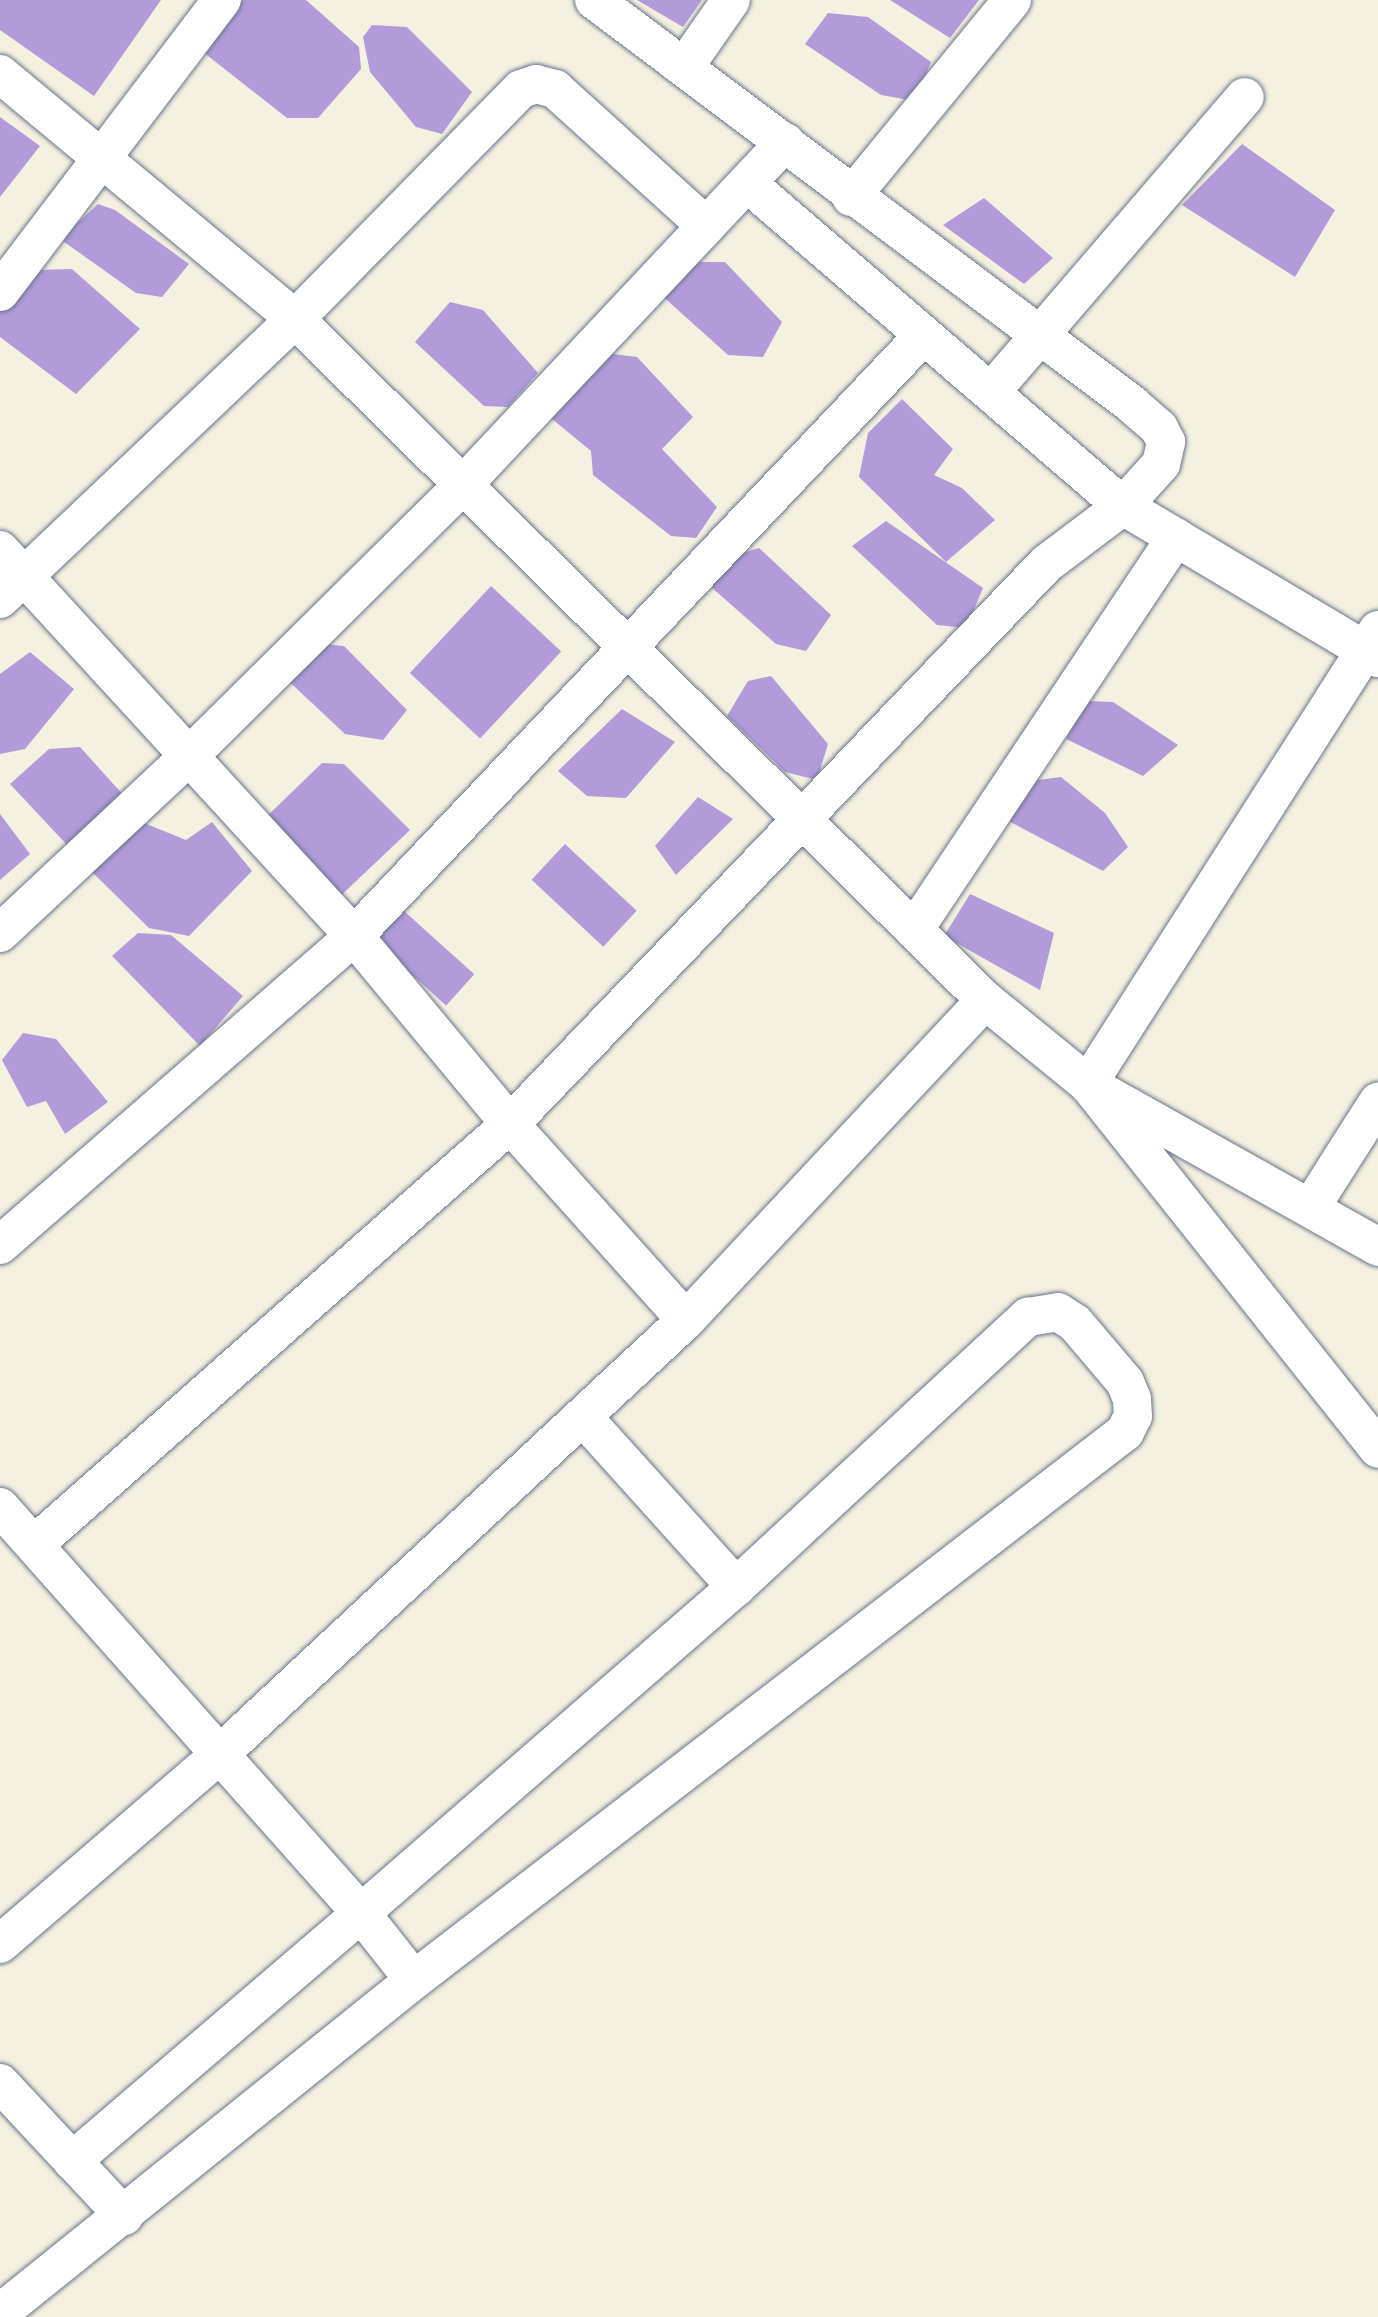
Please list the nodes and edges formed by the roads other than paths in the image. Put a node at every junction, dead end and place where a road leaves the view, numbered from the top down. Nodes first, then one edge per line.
1 (222, 0) edge
2 (594, 0) edge
3 (731, 0) edge
4 (1012, 0) edge
5 (685, 66) junction
6 (0, 74) edge
7 (1245, 97) dead end
8 (785, 142) junction
9 (101, 155) junction
10 (747, 183) junction
11 (851, 197) junction
12 (706, 226) junction
13 (0, 292) edge
14 (295, 319) junction
15 (1039, 332) junction
16 (924, 335) junction
17 (991, 392) junction
18 (462, 486) junction
19 (1123, 506) junction
20 (1176, 537) junction
21 (9, 575) edge
22 (1374, 646) edge
23 (627, 650) junction
24 (188, 757) junction
25 (805, 820) junction
26 (914, 930) junction
27 (0, 933) edge
28 (354, 936) junction
29 (985, 1000) junction
30 (1088, 1084) junction
31 (1378, 1102) edge
32 (510, 1124) junction
33 (1311, 1207) junction
34 (0, 1245) edge
35 (1378, 1247) edge
36 (686, 1320) junction
37 (583, 1417) junction
38 (1378, 1449) edge
39 (0, 1507) edge
40 (35, 1544) junction
41 (736, 1587) junction
42 (221, 1753) junction
43 (361, 1913) junction
44 (0, 1944) edge
45 (414, 1980) junction
46 (0, 2083) edge
47 (72, 2161) junction
48 (124, 2216) junction
49 (0, 2313) edge

1 - 9 street
2 - 5 street
3 - 5 street
4 - 11 street
5 - 8 street
6 - 9 street
7 - 15 street
8 - 10 street
8 - 11 street
9 - 13 street
9 - 14 street
10 - 12 street
10 - 16 street
11 - 15 street
12 - 14 street
12 - 18 street
14 - 18 street
14 - 21 street
15 - 17 street
15 - 19 street
16 - 17 street
16 - 23 street
17 - 19 street
18 - 23 street
18 - 24 street
19 - 20 street
19 - 25 street
20 - 22 street
20 - 26 street
21 - 24 street
22 - 30 street
23 - 25 street
23 - 28 street
24 - 27 street
24 - 28 street
25 - 26 street
25 - 32 street
26 - 29 street
28 - 32 street
28 - 34 street
29 - 30 street
29 - 36 street
30 - 33 street
30 - 38 street
31 - 33 street
32 - 36 street
32 - 40 street
33 - 35 street
36 - 37 street
37 - 41 street
37 - 42 street
39 - 40 street
40 - 42 street
41 - 43 street
41 - 45 street
42 - 43 street
42 - 44 street
43 - 45 street
43 - 47 street
45 - 48 street
46 - 47 street
47 - 48 street
48 - 49 street

